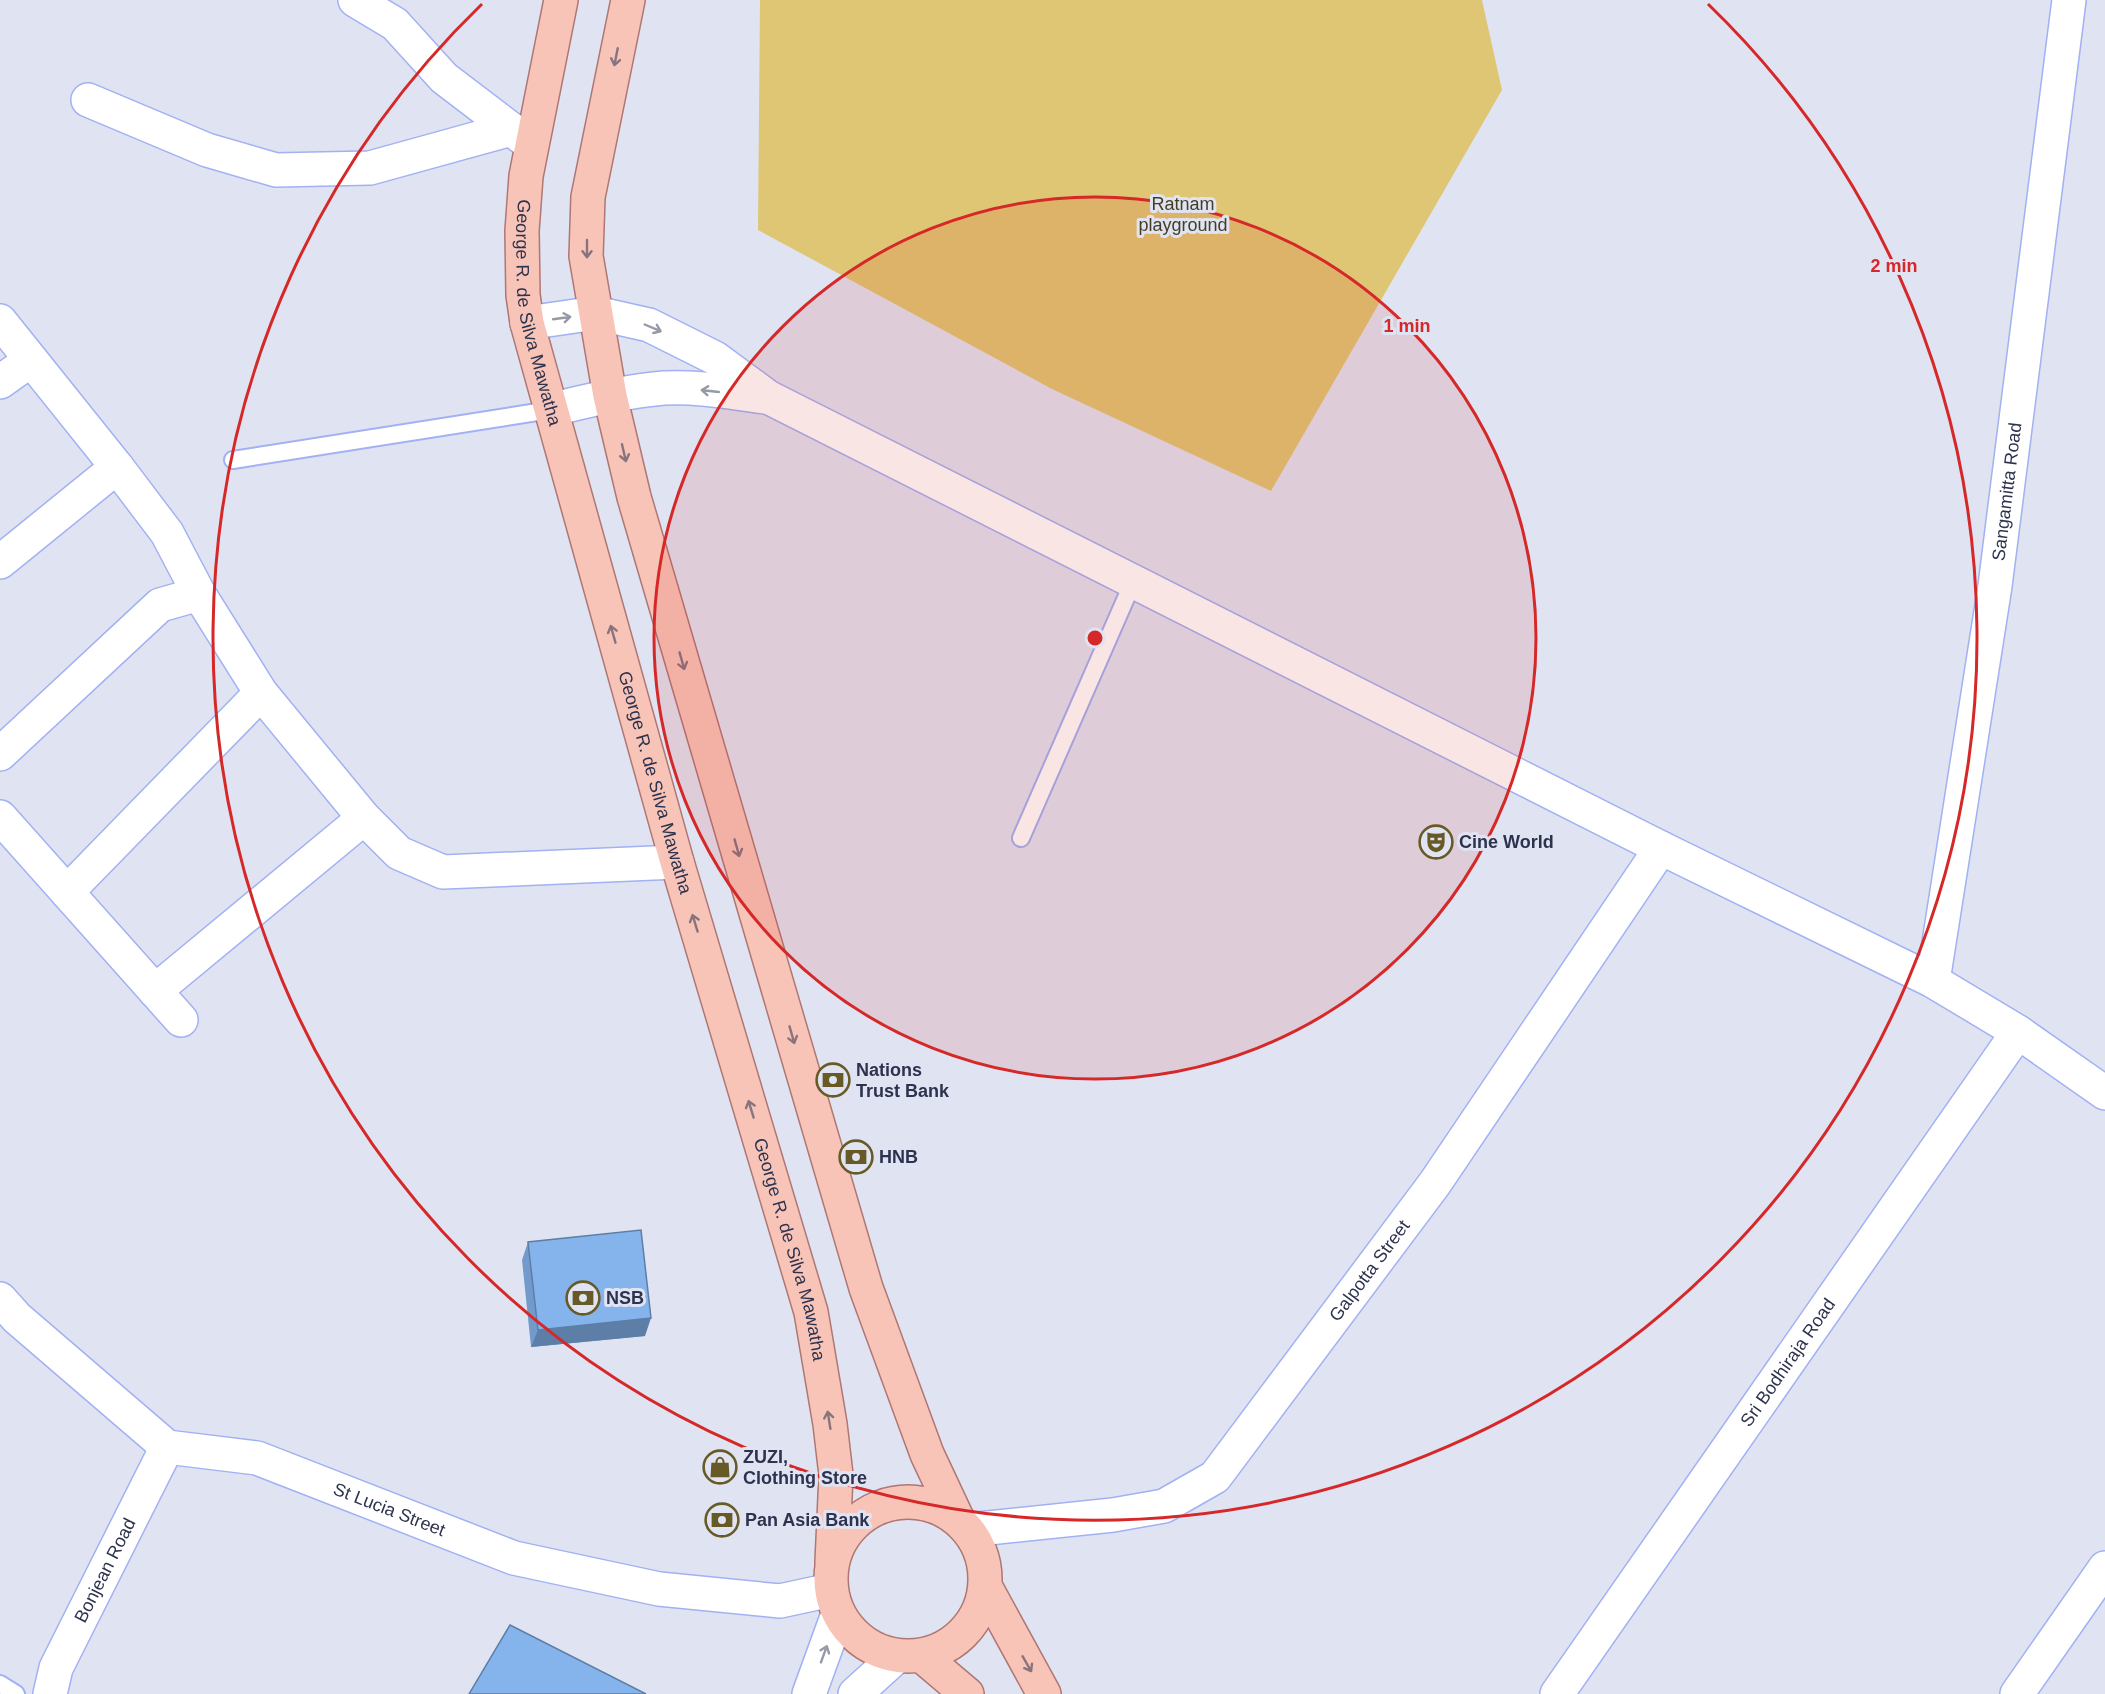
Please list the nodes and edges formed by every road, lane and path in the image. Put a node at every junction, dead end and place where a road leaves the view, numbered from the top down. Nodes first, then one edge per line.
1 (355, 0) edge
2 (561, 0) edge
3 (628, 0) edge
4 (2069, 0) edge
5 (88, 100) dead end
6 (522, 137) junction
7 (596, 313) junction
8 (0, 321) edge
9 (527, 323) junction
10 (31, 360) junction
11 (0, 382) edge
12 (610, 396) junction
13 (768, 397) junction
14 (550, 410) junction
15 (233, 460) dead end
16 (117, 467) junction
17 (0, 562) edge
18 (1133, 582) junction
19 (199, 594) junction
20 (261, 693) junction
21 (0, 754) edge
22 (0, 817) edge
23 (364, 819) junction
24 (1021, 838) dead end
25 (1661, 848) junction
26 (677, 862) junction
27 (66, 892) junction
28 (1933, 981) junction
29 (154, 991) junction
30 (181, 1020) dead end
31 (2018, 1032) junction
32 (2105, 1093) edge
33 (0, 1299) edge
34 (167, 1447) junction
35 (963, 1524) junction
36 (2105, 1568) edge
37 (986, 1588) junction
38 (834, 1589) junction
39 (910, 1656) junction
40 (0, 1684) edge
41 (16, 1694) edge
42 (50, 1694) edge
43 (808, 1694) edge
44 (855, 1694) edge
45 (967, 1694) edge
46 (1044, 1694) edge
47 (1557, 1694) edge
48 (2017, 1694) edge

1 - 6 street
2 - 6 main road, George R. de Silva Mawatha
3 -> 7 main road
4 - 28 street, Sangamitta Road
5 - 6 street
6 - 9 main road, George R. de Silva Mawatha
9 -> 7 street
7 - 12 main road
7 -> 13 street
8 - 10 street
9 - 14 main road, George R. de Silva Mawatha
10 - 11 street
10 - 16 street
13 -> 12 street
12 - 14 street
12 -> 35 main road
13 - 18 street
14 - 15 lane
26 -> 14 main road, George R. de Silva Mawatha
16 - 17 street
16 - 19 street
18 - 24 lane
18 - 25 street
19 - 20 street
19 - 21 street
20 - 23 street
20 - 27 street
22 - 27 street
23 - 26 street
23 - 29 street
25 - 28 street
25 - 35 street, Galpotta Street
38 -> 26 main road, George R. de Silva Mawatha
27 - 29 street
28 - 31 street
29 - 30 street
31 - 32 street
31 - 47 street, Sri Bodhiraja Road
33 - 34 street
34 - 38 street, St Lucia Street
34 - 42 street, Bonjean Road
35 - 37 main road
35 - 38 main road
36 - 48 street
37 - 39 main road
37 -> 46 main road
38 - 39 main road
43 -> 38 street
39 - 44 street
39 - 45 main road
40 - 41 lane

